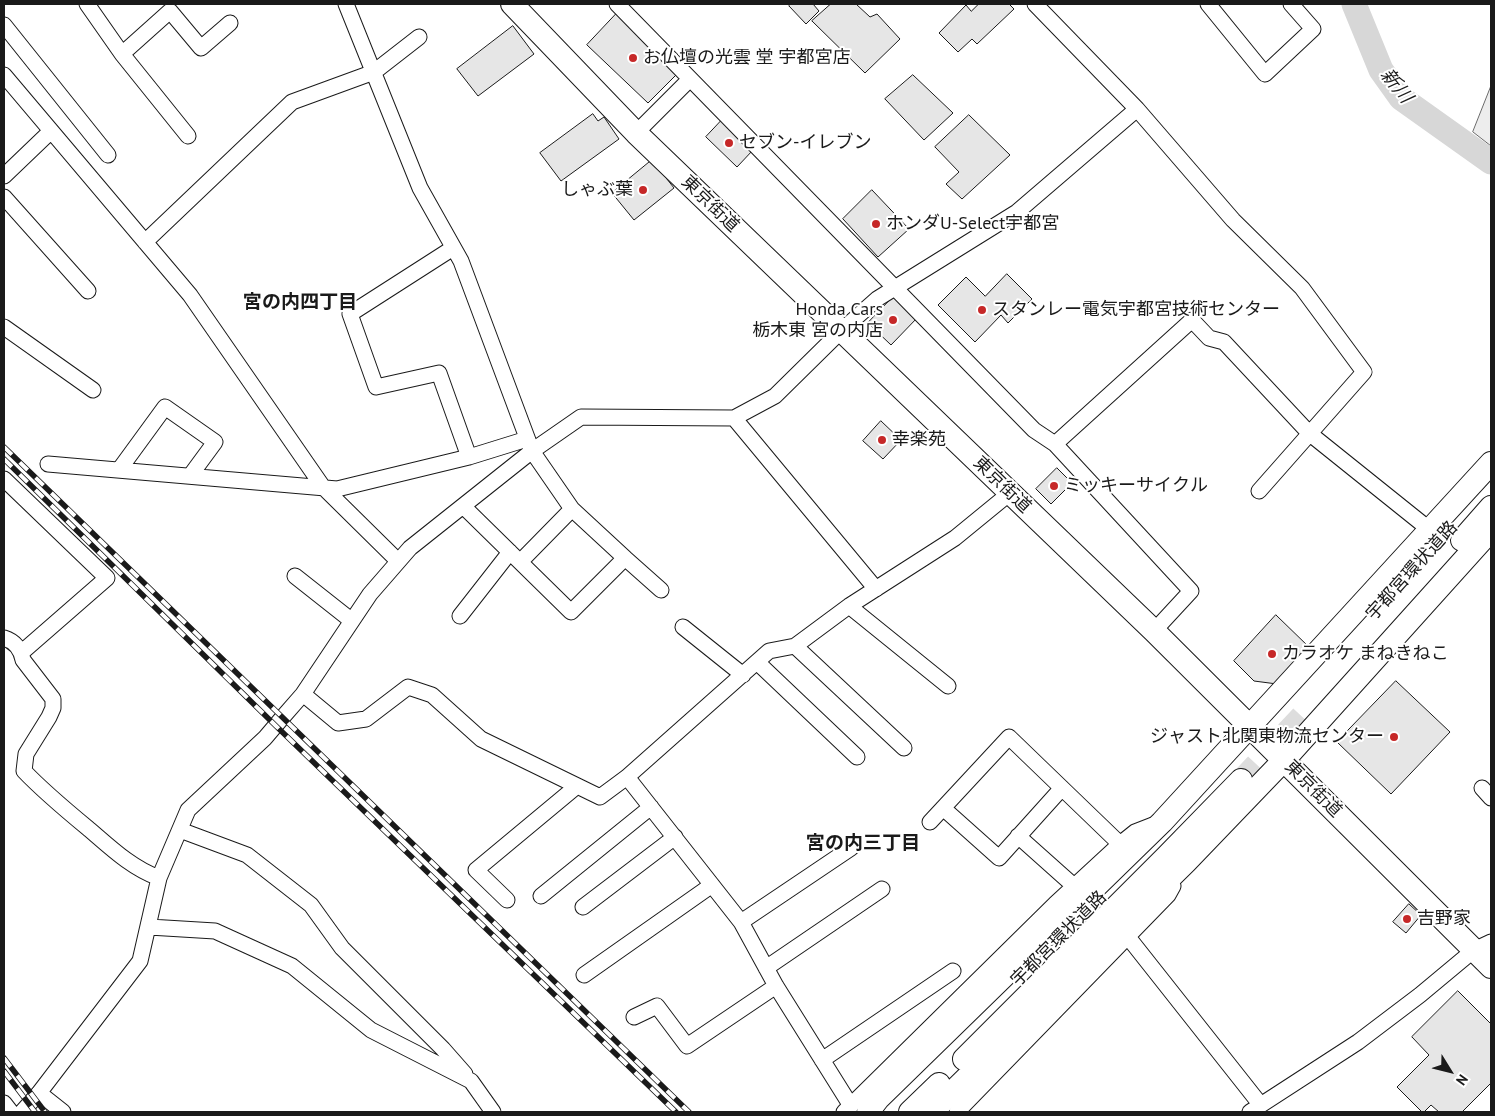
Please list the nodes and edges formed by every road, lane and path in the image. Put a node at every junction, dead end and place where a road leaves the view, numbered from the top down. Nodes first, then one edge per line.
1 (87, 4) edge
2 (346, 4) edge
3 (512, 4) edge
4 (617, 4) edge
5 (1035, 4) edge
6 (1208, 4) edge
7 (1291, 4) edge
8 (230, 24) dead end
9 (4, 26) edge
10 (418, 37) dead end
11 (122, 54) junction
12 (374, 72) junction
13 (4, 75) edge
14 (690, 79) junction
15 (1137, 109) junction
16 (51, 131) junction
17 (636, 133) junction
18 (188, 136) dead end
19 (108, 155) dead end
20 (4, 176) edge
21 (4, 197) edge
22 (146, 242) junction
23 (453, 248) junction
24 (895, 288) junction
25 (88, 291) dead end
26 (4, 327) edge
27 (842, 330) junction
28 (93, 390) dead end
29 (734, 418) junction
30 (1310, 433) junction
31 (1055, 444) junction
32 (530, 445) junction
33 (469, 457) junction
34 (1491, 463) edge
35 (48, 464) dead end
36 (119, 470) junction
37 (190, 476) junction
38 (4, 479) edge
39 (1491, 484) edge
40 (323, 488) junction
41 (1259, 491) dead end
42 (1010, 493) junction
43 (463, 506) junction
44 (1491, 508) edge
45 (572, 509) junction
46 (1430, 530) junction
47 (1491, 530) edge
48 (515, 557) junction
49 (625, 558) junction
50 (398, 561) junction
51 (295, 576) dead end
52 (876, 589) junction
53 (661, 590) dead end
54 (849, 606) junction
55 (460, 616) dead end
56 (352, 621) junction
57 (684, 627) dead end
58 (1154, 631) junction
59 (4, 638) edge
60 (796, 646) junction
61 (22, 653) junction
62 (757, 662) junction
63 (743, 675) junction
64 (948, 686) dead end
65 (303, 694) junction
66 (1251, 726) junction
67 (904, 748) dead end
68 (857, 757) dead end
69 (1284, 760) junction
70 (627, 777) junction
71 (577, 786) junction
72 (1062, 788) junction
73 (651, 807) junction
74 (943, 808) junction
75 (930, 822) dead end
76 (1162, 822) junction
77 (180, 830) junction
78 (1018, 836) junction
79 (675, 838) junction
80 (1120, 844) junction
81 (851, 848) dead end
82 (1186, 862) junction
83 (159, 878) junction
84 (712, 885) junction
85 (1074, 886) junction
86 (882, 889) dead end
87 (541, 896) dead end
88 (507, 900) dead end
89 (583, 906) dead end
90 (741, 922) junction
91 (149, 927) junction
92 (1128, 936) junction
93 (1483, 946) edge
94 (1491, 967) edge
95 (766, 968) junction
96 (953, 971) dead end
97 (584, 975) dead end
98 (776, 986) junction
99 (634, 1017) dead end
100 (822, 1060) junction
101 (471, 1081) junction
102 (39, 1093) junction
103 (4, 1103) edge
104 (1255, 1108) edge
105 (854, 1110) edge
106 (11, 1112) edge
107 (22, 1112) edge
108 (63, 1112) edge
109 (493, 1112) edge
110 (886, 1112) edge
111 (910, 1112) edge
112 (932, 1112) edge
113 (957, 1112) edge

1 - 11 street
2 - 12 street
3 - 17 highway, 東京街道
4 - 14 street
5 - 15 street
6 - 7 street
8 - 11 street
9 - 19 street
10 - 12 street
11 - 18 street
12 - 22 street
12 - 23 street
13 - 16 street
14 - 17 street
14 - 24 street
15 - 24 street
15 - 30 street
16 - 20 street
16 - 22 street
17 - 27 highway, 東京街道
21 - 25 street
22 - 40 street
23 - 32 street
23 - 33 street
24 - 27 street
24 - 31 street
26 - 28 street
27 - 29 street
27 - 42 highway, 東京街道
29 - 32 street
29 - 52 street
30 - 31 street
30 - 41 street
30 - 46 street
31 - 58 street
32 - 33 street
32 - 43 street
32 - 45 street
33 - 40 street
34 - 46 highway
35 - 36 street
36 - 37 street
36 - 37 street
37 - 40 street
38 - 61 street
39 - 44 highway, 宇都宮環状道路
40 - 50 street
42 - 52 street
42 - 58 highway, 東京街道
43 - 48 street
43 - 50 street
45 - 48 street
45 - 49 street
46 - 66 highway
47 - 69 highway
48 - 49 street
48 - 55 street
49 - 53 street
50 - 56 street
51 - 56 street
52 - 54 street
54 - 60 street
54 - 64 street
56 - 65 street
57 - 63 street
58 - 66 highway, 東京街道
59 - 61 street
60 - 62 street
60 - 67 street
61 - 83 street
62 - 63 street
62 - 68 street
63 - 70 street
65 - 71 street
65 - 77 street
66 - 69 highway, 東京街道
66 - 76 highway
69 - 82 highway
69 - 93 highway, 東京街道
70 - 71 street
70 - 73 street
71 - 88 street
72 - 74 street
72 - 78 street
72 - 80 street
73 - 79 street
73 - 87 street
74 - 75 street
74 - 78 street
76 - 80 street
76 - 105 highway
77 - 83 street
77 - 101 street
78 - 85 street
79 - 84 street
79 - 89 street
80 - 85 street
81 - 90 street
82 - 92 street
82 - 112 highway
83 - 91 street
84 - 90 street
84 - 97 street
85 - 105 street
86 - 95 street
90 - 95 street
91 - 101 street
91 - 102 street
92 - 104 street
92 - 113 street
93 - 94 highway, 東京街道
93 - 104 street
95 - 98 street
96 - 100 street
98 - 99 street
98 - 100 street
100 - 105 street
101 - 109 street
102 - 107 street
102 - 108 street
103 - 106 street
110 - 111 highway, 宇都宮環状道路

